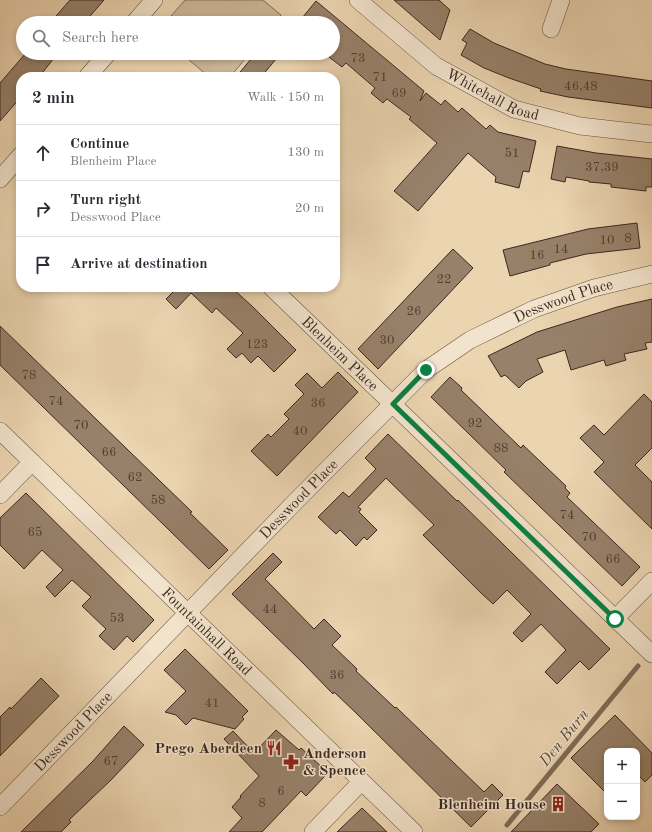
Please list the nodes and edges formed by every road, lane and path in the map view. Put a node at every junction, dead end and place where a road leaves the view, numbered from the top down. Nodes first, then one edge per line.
1 (154, 0) edge
2 (358, 0) edge
3 (561, 0) edge
4 (140, 16) edge
5 (551, 29) dead end
6 (102, 60) edge
7 (92, 72) edge
8 (652, 134) edge
9 (16, 161) edge
10 (0, 179) edge
11 (652, 274) edge
12 (276, 292) edge
13 (393, 404) junction
14 (0, 431) edge
15 (32, 462) junction
16 (0, 495) edge
17 (652, 581) edge
18 (188, 614) junction
19 (615, 619) junction
20 (652, 654) edge
21 (361, 782) junction
22 (0, 807) edge
23 (313, 832) edge
24 (414, 832) edge

1 - 4 street
2 - 8 street, Whitehall Road
3 - 5 street
6 - 7 street
9 - 10 street
11 - 13 street, Desswood Place
12 - 13 street, Blenheim Place
13 - 18 street, Desswood Place
13 - 19 street, Blenheim Place
14 - 15 street, Fountainhall Road
15 - 16 street
15 - 18 street, Fountainhall Road
17 - 19 street
18 - 21 street, Fountainhall Road
18 - 22 street, Desswood Place
19 - 20 street, Blenheim Place
21 - 23 street
21 - 24 street, Fountainhall Road

